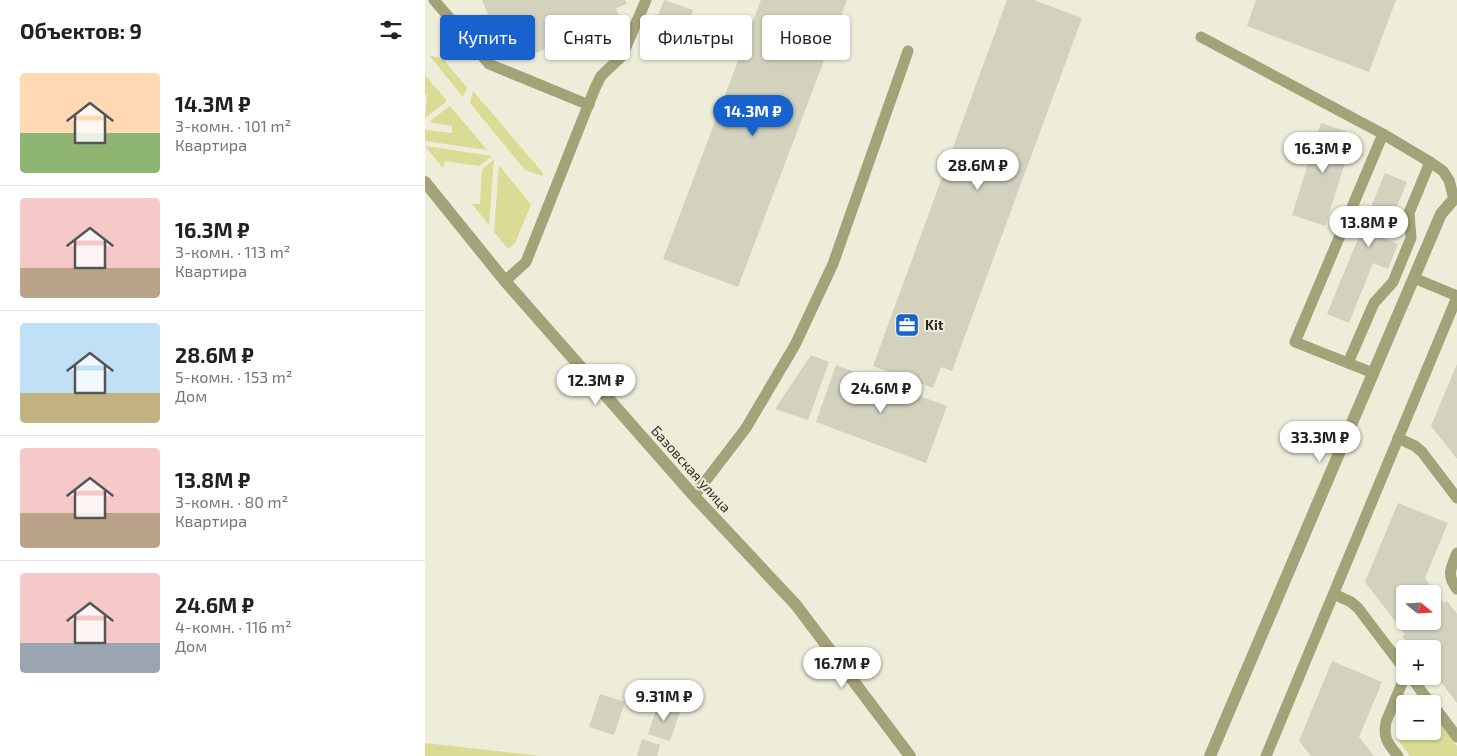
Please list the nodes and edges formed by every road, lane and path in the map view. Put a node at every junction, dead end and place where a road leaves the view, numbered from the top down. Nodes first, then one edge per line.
1 (434, 0) edge
2 (646, 0) edge
3 (1201, 37) dead end
4 (908, 51) dead end
5 (589, 105) junction
6 (1383, 134) junction
7 (1430, 162) junction
8 (425, 182) edge
9 (1455, 198) edge
10 (1413, 278) junction
11 (505, 281) junction
12 (1457, 296) edge
13 (1348, 363) junction
14 (1373, 373) junction
15 (1398, 438) junction
16 (694, 496) junction
17 (1457, 498) edge
18 (1457, 553) edge
19 (1457, 589) edge
20 (1334, 594) junction
21 (1396, 658) edge
22 (1401, 685) edge
23 (1417, 685) edge
24 (1424, 695) edge
25 (1441, 717) edge
26 (1457, 737) edge
27 (1269, 755) edge
28 (910, 756) edge
29 (1210, 756) edge
30 (1398, 756) edge

1 - 5 lane
2 - 5 lane
3 - 6 lane
4 - 16 lane
5 - 11 lane
6 - 7 lane
6 - 13 lane
7 - 9 lane
7 - 13 lane
8 - 11 street, Базовская улица
9 - 10 street
10 - 12 lane
10 - 14 street
11 - 16 street, Базовская улица
12 - 15 lane
13 - 14 lane
14 - 29 street
15 - 17 lane
15 - 20 lane
16 - 28 street, Базовская улица
18 - 19 lane
20 - 21 lane
20 - 27 lane
22 - 30 lane
23 - 24 lane
25 - 26 lane

